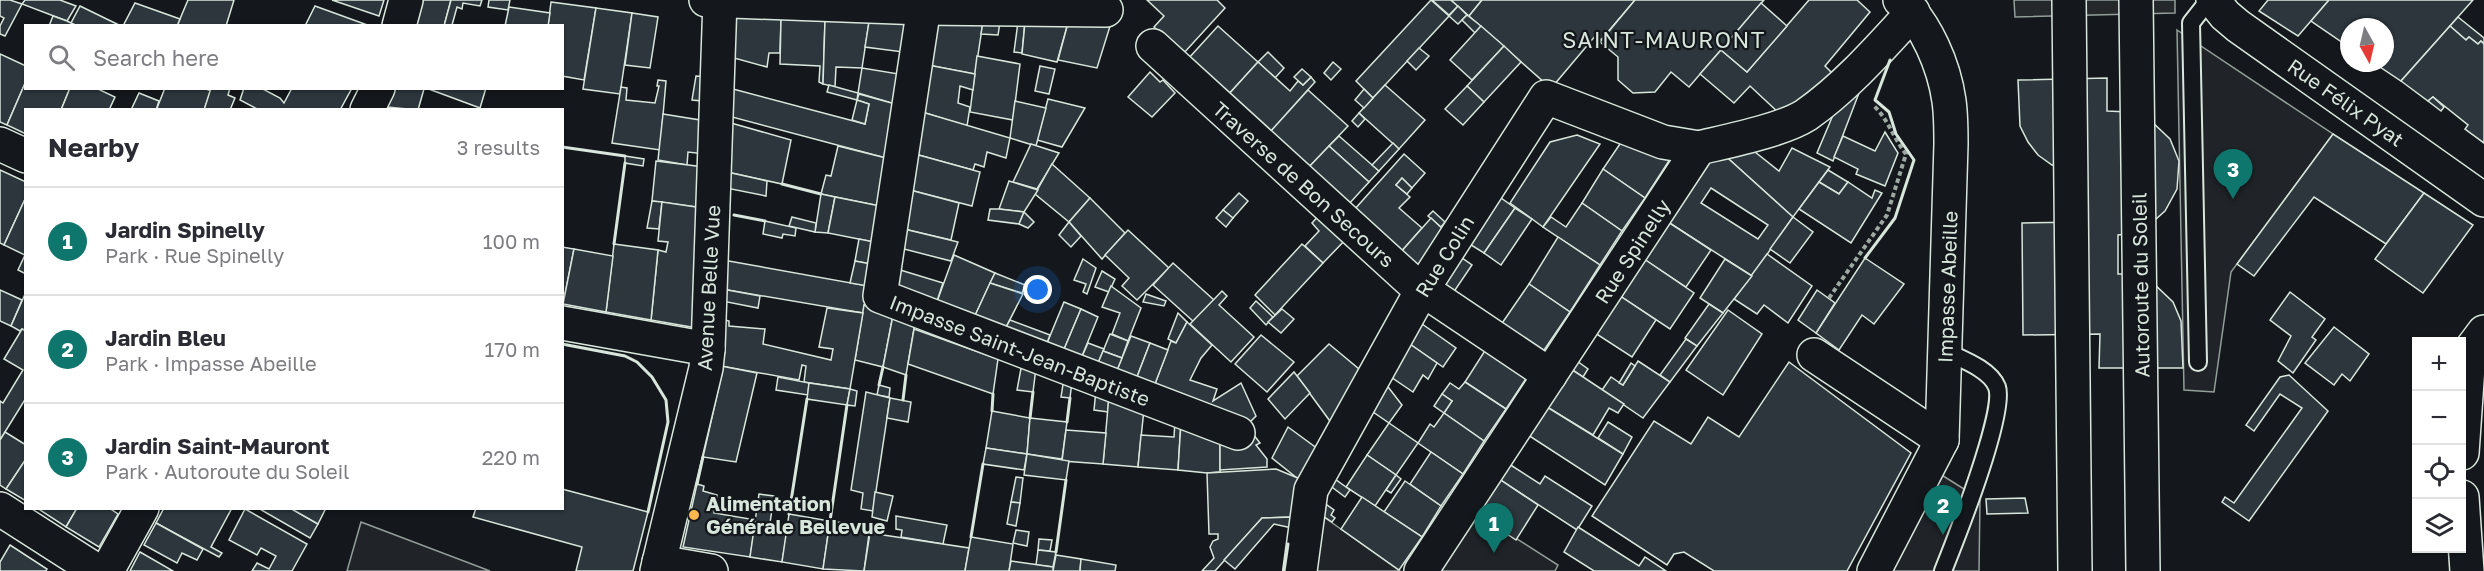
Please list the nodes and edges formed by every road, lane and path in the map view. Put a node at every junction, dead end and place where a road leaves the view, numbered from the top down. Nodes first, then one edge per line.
1 (406, 0) edge
2 (2069, 0) edge
3 (2136, 0) edge
4 (2208, 0) edge
5 (2213, 0) edge
6 (715, 1) edge
7 (924, 4) edge
8 (1906, 6) edge
9 (1106, 10) dead end
10 (400, 24) edge
11 (1153, 46) dead end
12 (1860, 69) junction
13 (377, 90) edge
14 (368, 108) edge
15 (0, 144) edge
16 (1700, 148) junction
17 (24, 155) edge
18 (2484, 200) edge
19 (1422, 290) junction
20 (1829, 298) dead end
21 (564, 322) edge
22 (2484, 332) edge
23 (708, 349) junction
24 (1945, 351) junction
25 (1814, 355) dead end
26 (2198, 362) dead end
27 (1550, 375) junction
28 (1238, 433) dead end
29 (1942, 440) junction
30 (2463, 445) edge
31 (2462, 499) edge
32 (0, 509) edge
33 (141, 510) edge
34 (658, 567) edge
35 (2143, 567) edge
36 (97, 571) edge
37 (108, 571) edge
38 (711, 571) edge
39 (1300, 571) edge
40 (1421, 571) edge
41 (1874, 571) edge
42 (1943, 571) edge
43 (2075, 571) edge
44 (2467, 571) edge

1 - 10 main road
2 - 43 main road
3 - 35 main road, Autoroute du Soleil
4 - 26 lane
5 - 18 main road, Rue Félix Pyat
6 - 7 main road
6 - 23 main road, Avenue Belle Vue
7 - 9 main road
7 - 28 main road, Impasse Saint-Jean-Baptiste
8 - 12 main road
8 - 24 main road, Impasse Abeille
11 - 19 main road, Traverse de Bon Secours
12 - 16 main road
12 - 20 path
13 - 14 main road
15 - 17 main road
16 - 19 main road, Rue Colin
16 - 27 main road, Rue Spinelly
19 - 27 main road, Traverse de Bon Secours
19 - 39 main road, Rue Colin
21 - 23 main road
22 - 30 main road
23 - 34 main road, Avenue Belle Vue
24 - 29 main road, Impasse Abeille
24 - 42 lane
25 - 29 main road
27 - 40 main road, Rue Spinelly
29 - 41 main road, Impasse Abeille
31 - 44 main road
32 - 36 main road
33 - 37 main road
34 - 38 main road

